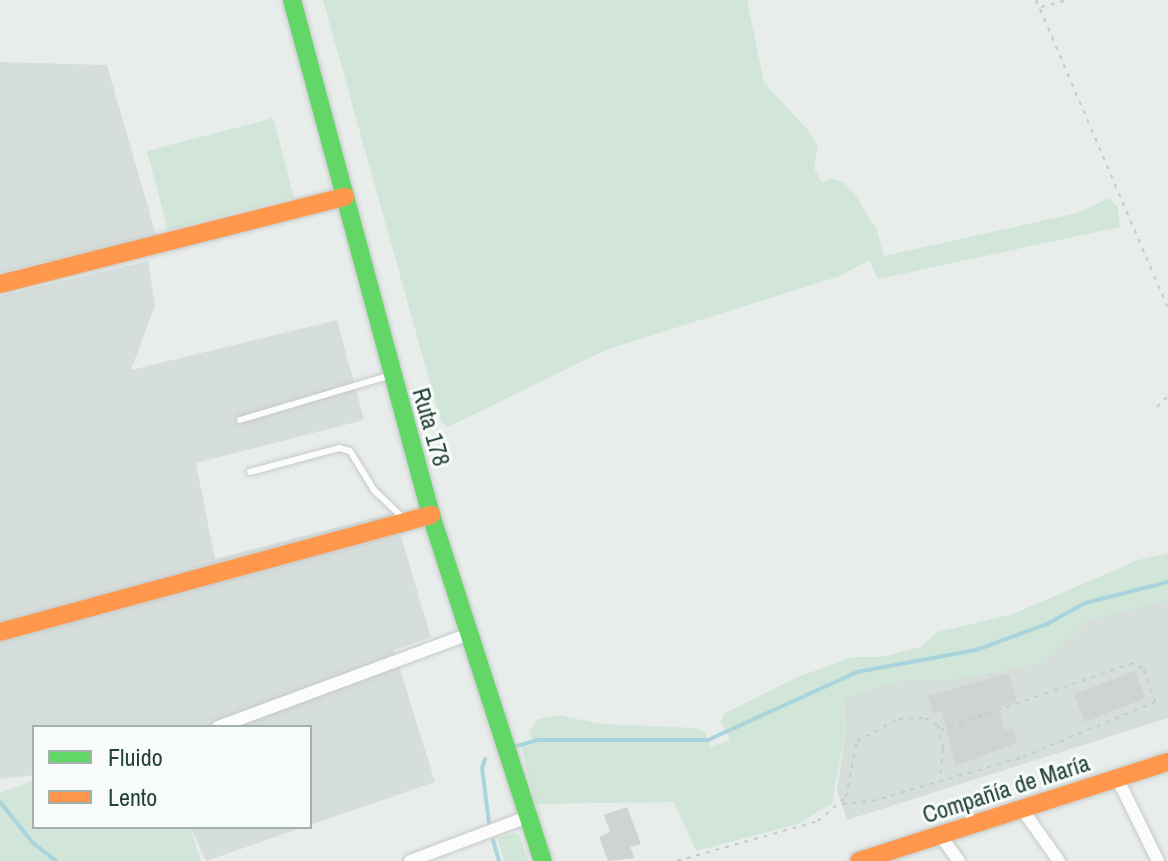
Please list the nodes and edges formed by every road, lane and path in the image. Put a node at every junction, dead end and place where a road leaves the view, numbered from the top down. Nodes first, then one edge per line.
1 (292, 0) edge
2 (1036, 0) edge
3 (1067, 0) edge
4 (1040, 7) junction
5 (345, 197) junction
6 (0, 284) edge
7 (1168, 308) edge
8 (392, 375) junction
9 (1168, 396) edge
10 (1157, 407) dead end
11 (240, 420) dead end
12 (250, 472) dead end
13 (431, 515) junction
14 (408, 523) junction
15 (0, 632) edge
16 (467, 635) junction
17 (223, 725) edge
18 (941, 730) junction
19 (1168, 762) edge
20 (939, 778) junction
21 (1117, 778) junction
22 (842, 804) junction
23 (1022, 809) junction
24 (527, 817) junction
25 (940, 835) junction
26 (410, 861) edge
27 (543, 861) edge
28 (677, 861) edge
29 (859, 861) edge
30 (959, 861) edge
31 (1059, 861) edge
32 (1158, 861) edge

1 - 5 street, Ruta 178
2 - 4 path
3 - 4 path
4 - 7 path
5 - 6 street
5 - 8 street, Ruta 178
8 - 11 lane
8 - 13 street, Ruta 178
9 - 10 path
12 - 14 lane
13 - 14 street
13 - 16 street, Ruta 178
14 - 15 street
16 - 17 street
16 - 24 street, Ruta 178
18 - 20 path
18 - 20 path
18 - 22 path
19 - 21 street, Compañía de María
20 - 22 path
21 - 23 street, Compañía de María
21 - 32 street
22 - 28 path
23 - 25 street, Compañía de María
23 - 31 street
24 - 26 street
24 - 27 street, Ruta 178
25 - 29 street, Compañía de María
25 - 30 street

